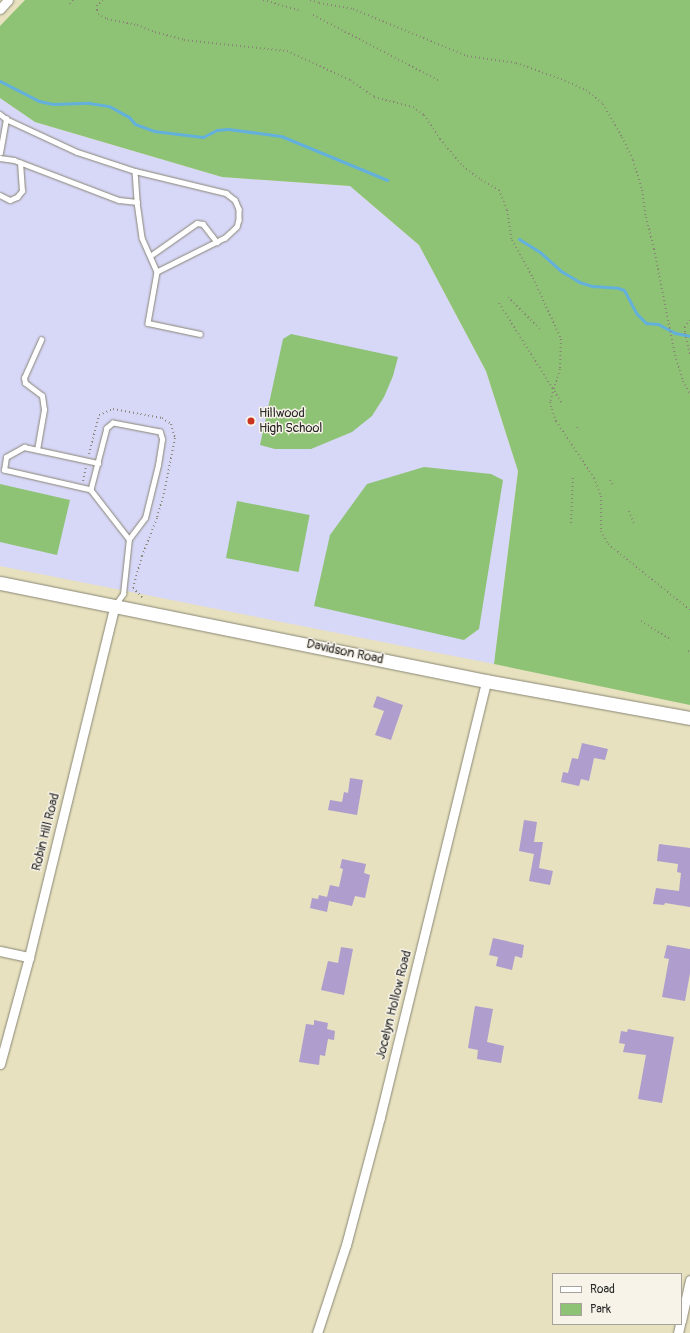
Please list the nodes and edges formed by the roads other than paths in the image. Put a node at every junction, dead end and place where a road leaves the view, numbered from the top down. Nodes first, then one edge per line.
1 (8, 0) edge
2 (0, 9) edge
3 (0, 114) edge
4 (6, 119) junction
5 (0, 153) edge
6 (0, 158) edge
7 (20, 163) junction
8 (135, 171) junction
9 (0, 195) edge
10 (137, 202) junction
11 (217, 242) junction
12 (150, 256) junction
13 (157, 272) junction
14 (200, 334) dead end
15 (41, 340) dead end
16 (37, 450) junction
17 (98, 463) junction
18 (91, 490) junction
19 (129, 539) junction
20 (0, 583) edge
21 (115, 605) junction
22 (486, 681) junction
23 (690, 718) edge
24 (0, 951) edge
25 (29, 957) junction
26 (0, 1064) edge
27 (690, 1280) edge
28 (682, 1318) edge
29 (317, 1333) edge

1 - 2 street
3 - 4 lane
4 - 5 lane
4 - 8 lane
6 - 7 lane
7 - 9 lane
7 - 10 lane
8 - 10 lane
8 - 11 lane
10 - 12 lane
11 - 12 lane
11 - 13 lane
12 - 13 lane
13 - 14 lane
15 - 16 lane
16 - 17 lane
16 - 18 lane
17 - 18 lane
17 - 19 lane
18 - 19 lane
19 - 21 lane
20 - 21 street, Davidson Road
21 - 22 street, Davidson Road
21 - 25 street, Robin Hill Road
22 - 23 street, Davidson Road
22 - 29 street, Jocelyn Hollow Road
24 - 25 street
25 - 26 street, Robin Hill Road
27 - 28 street

